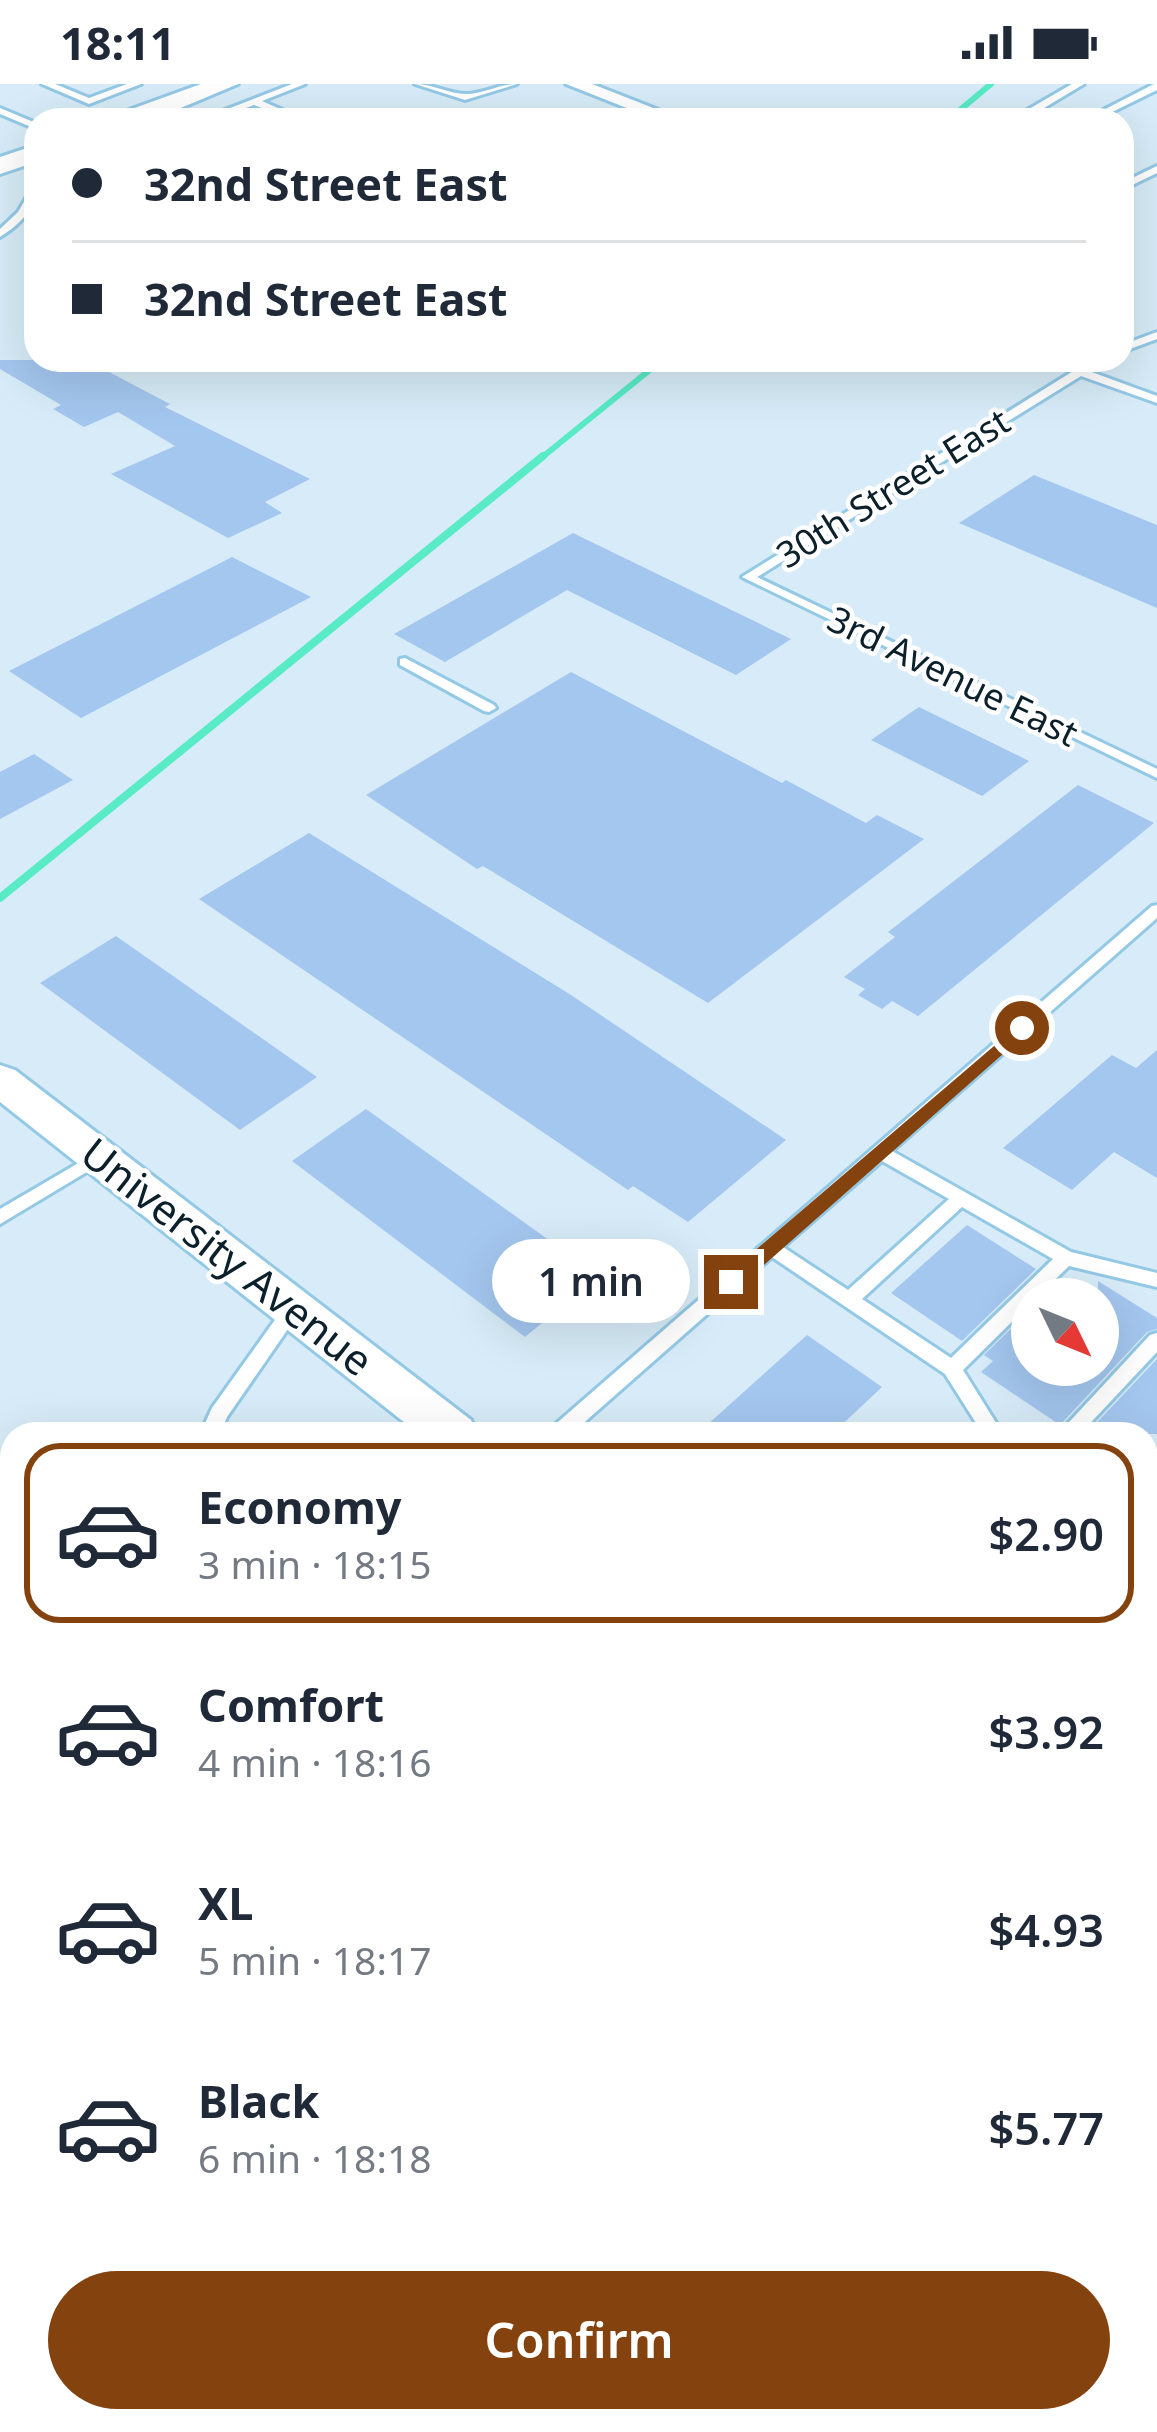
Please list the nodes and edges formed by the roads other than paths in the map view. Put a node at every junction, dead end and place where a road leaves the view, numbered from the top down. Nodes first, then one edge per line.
1 (47, 84) edge
2 (136, 84) edge
3 (226, 84) edge
4 (300, 84) edge
5 (420, 84) edge
6 (512, 84) edge
7 (575, 84) edge
8 (1078, 84) edge
9 (1157, 86) edge
10 (254, 101) junction
11 (160, 108) edge
12 (236, 108) edge
13 (271, 108) edge
14 (633, 108) edge
15 (1035, 108) edge
16 (1116, 108) edge
17 (0, 111) edge
18 (21, 120) junction
19 (24, 121) edge
20 (0, 127) edge
21 (24, 211) edge
22 (0, 234) edge
23 (1081, 372) joint
24 (1157, 400) edge
25 (748, 577) joint
26 (405, 662) dead end
27 (488, 708) dead end
28 (1157, 774) edge
29 (1157, 910) edge
30 (0, 1079) edge
31 (880, 1152) junction
32 (99, 1157) junction
33 (961, 1198) junction
34 (0, 1217) edge
35 (771, 1247) junction
36 (1066, 1258) junction
37 (1157, 1280) edge
38 (850, 1300) junction
39 (293, 1309) junction
40 (1157, 1340) edge
41 (952, 1369) junction
42 (215, 1422) edge
43 (439, 1422) edge
44 (572, 1422) edge
45 (985, 1422) edge
46 (1079, 1422) edge

1 - 2 lane
3 - 11 main road
4 - 10 lane
5 - 6 lane
7 - 14 street
8 - 15 lane
9 - 16 lane
10 - 12 lane
10 - 13 lane
17 - 18 lane
18 - 19 lane
18 - 20 lane
21 - 22 lane
23 - 24 lane
23 - 25 lane, 30th Street East
25 - 28 lane, 3rd Avenue East
26 - 27 lane
29 - 31 lane
30 - 32 street, University Avenue
31 - 33 lane
31 - 35 lane
32 - 34 lane
32 - 39 street, University Avenue
33 - 36 lane
33 - 38 lane
35 - 38 lane
35 - 44 lane
36 - 37 lane
36 - 41 lane
38 - 41 lane
39 - 42 lane
39 - 43 street, University Avenue
40 - 46 lane
41 - 45 lane

